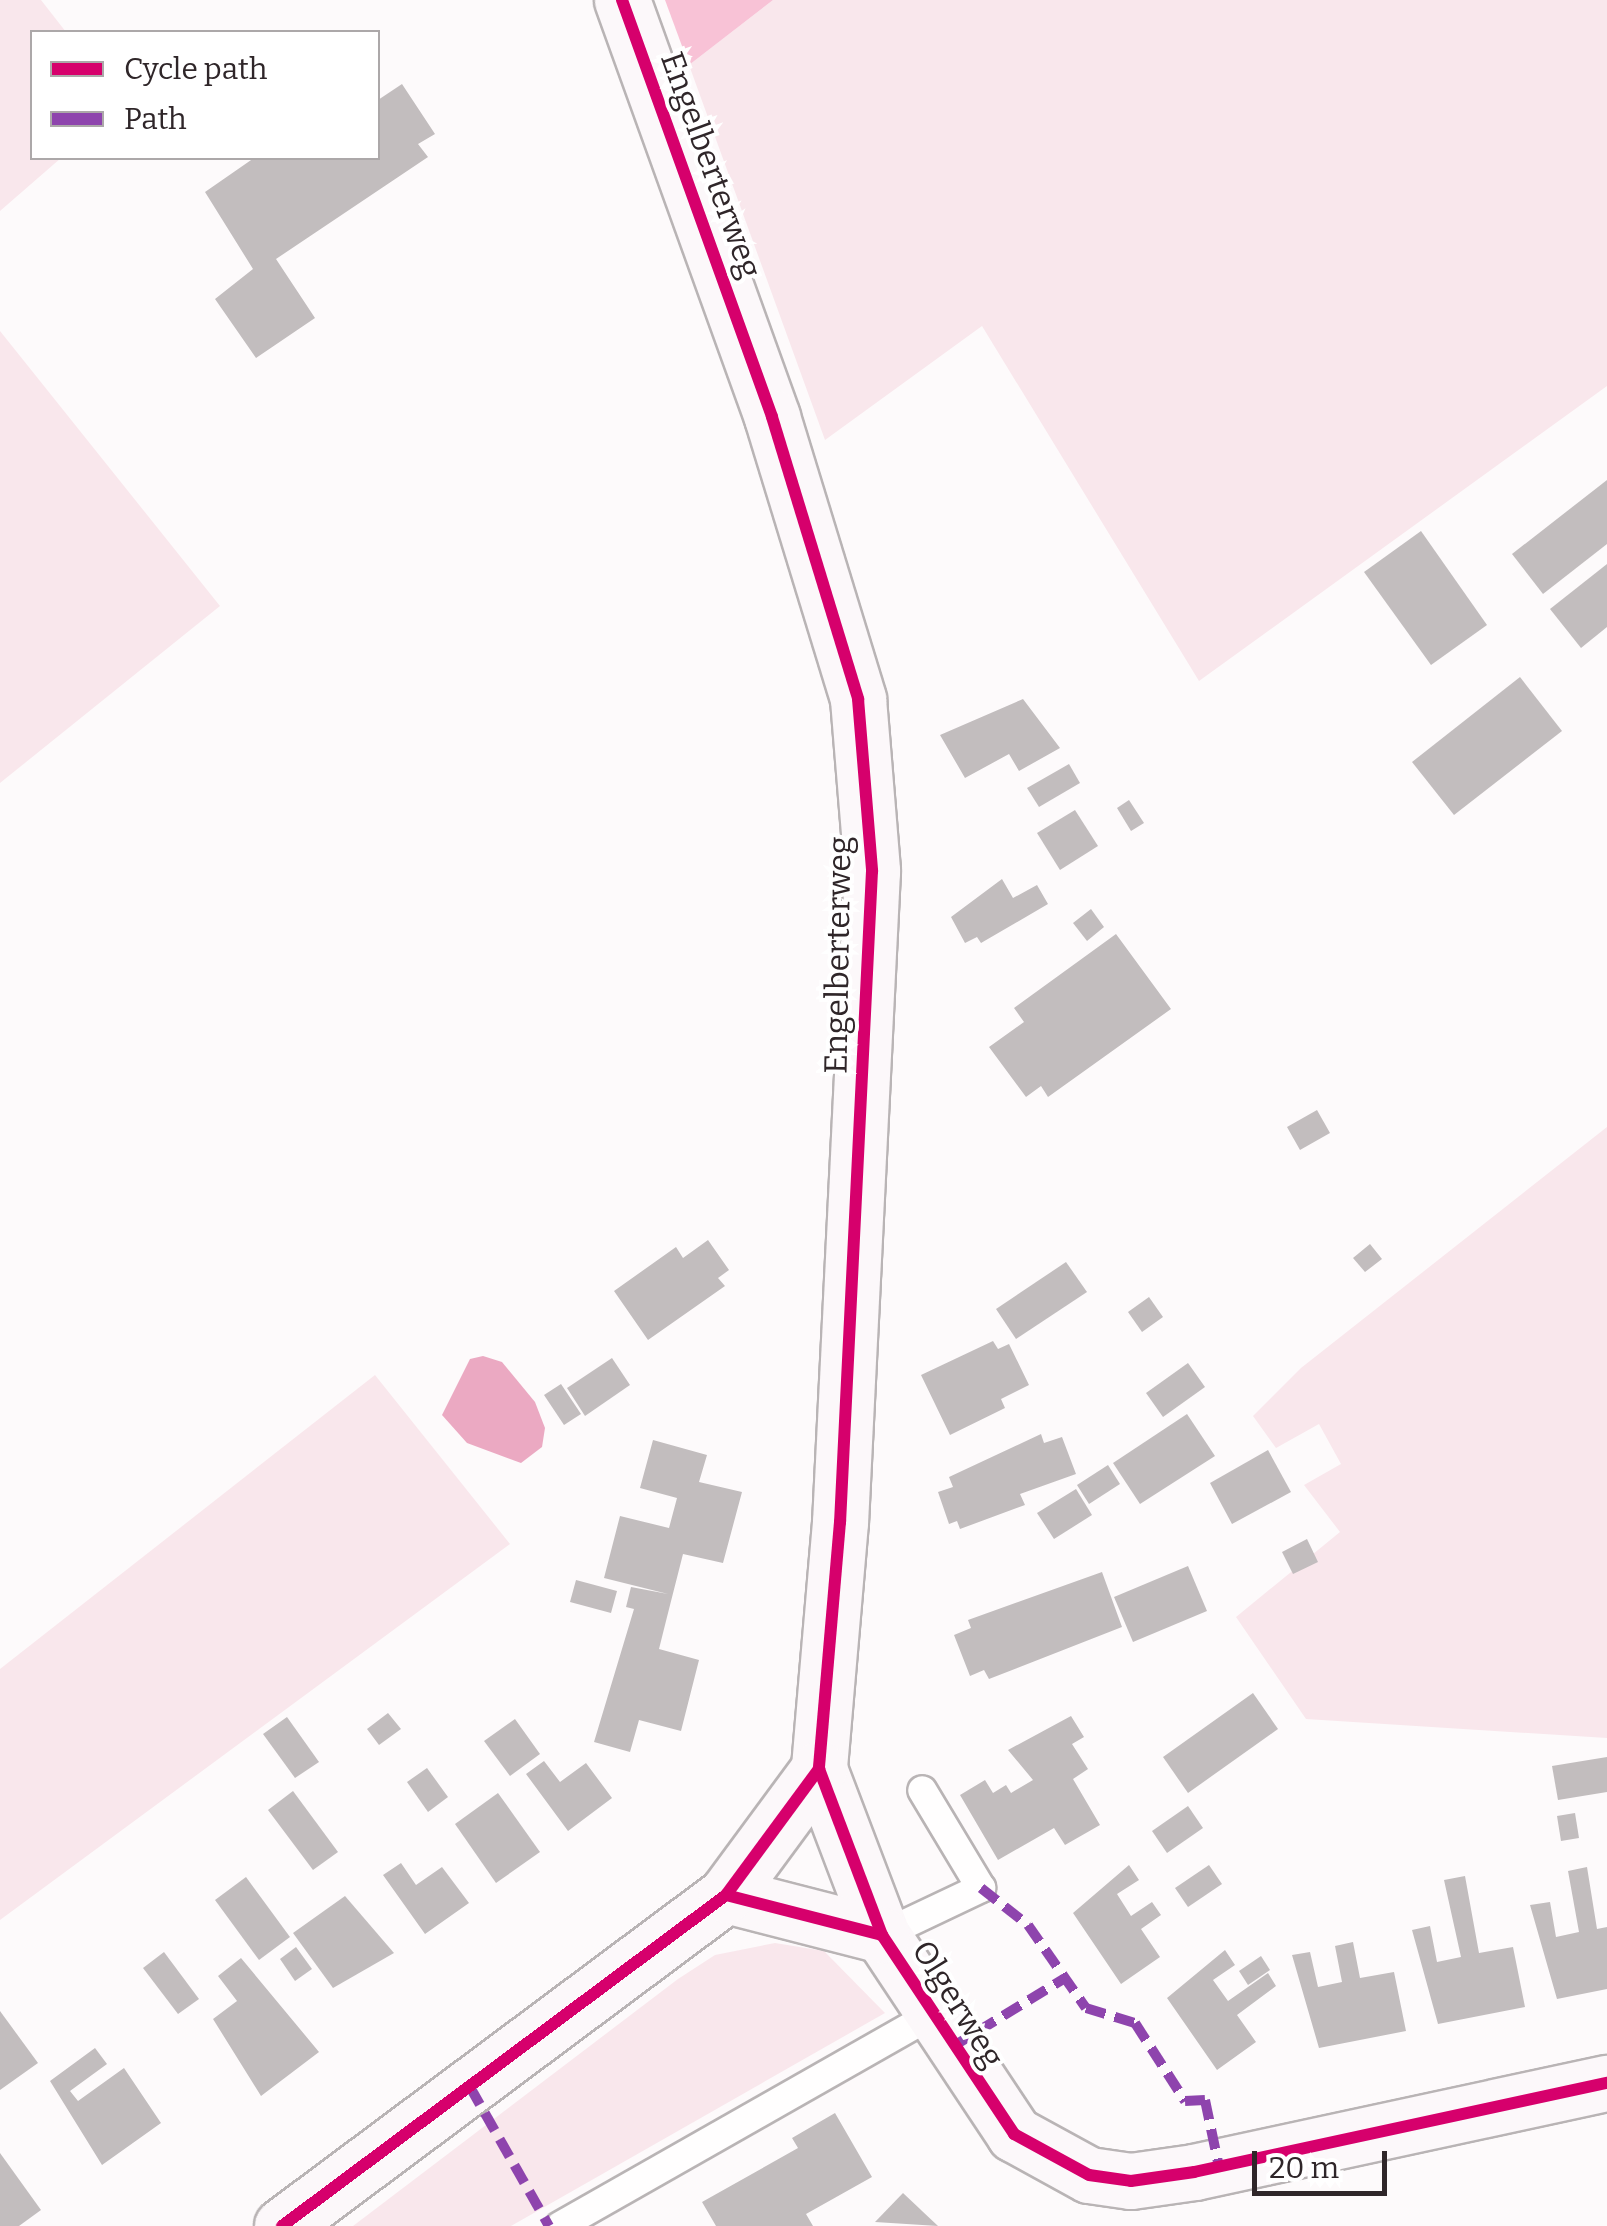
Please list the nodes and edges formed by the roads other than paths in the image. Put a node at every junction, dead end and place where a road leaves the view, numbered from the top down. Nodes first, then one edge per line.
1 (622, 0) edge
2 (818, 1769) junction
3 (922, 1790) dead end
4 (726, 1895) junction
5 (882, 1935) junction
6 (932, 2015) junction
7 (1607, 2084) edge
8 (282, 2226) edge
9 (560, 2226) edge

1 - 2 street, Engelberterweg
2 - 4 street
2 - 5 street, Engelberterweg
3 - 5 lane
4 - 5 street, Olgerweg
4 - 8 street
5 - 6 street, Olgerweg
6 - 7 street, Olgerweg
6 - 9 lane, Olgerweg

